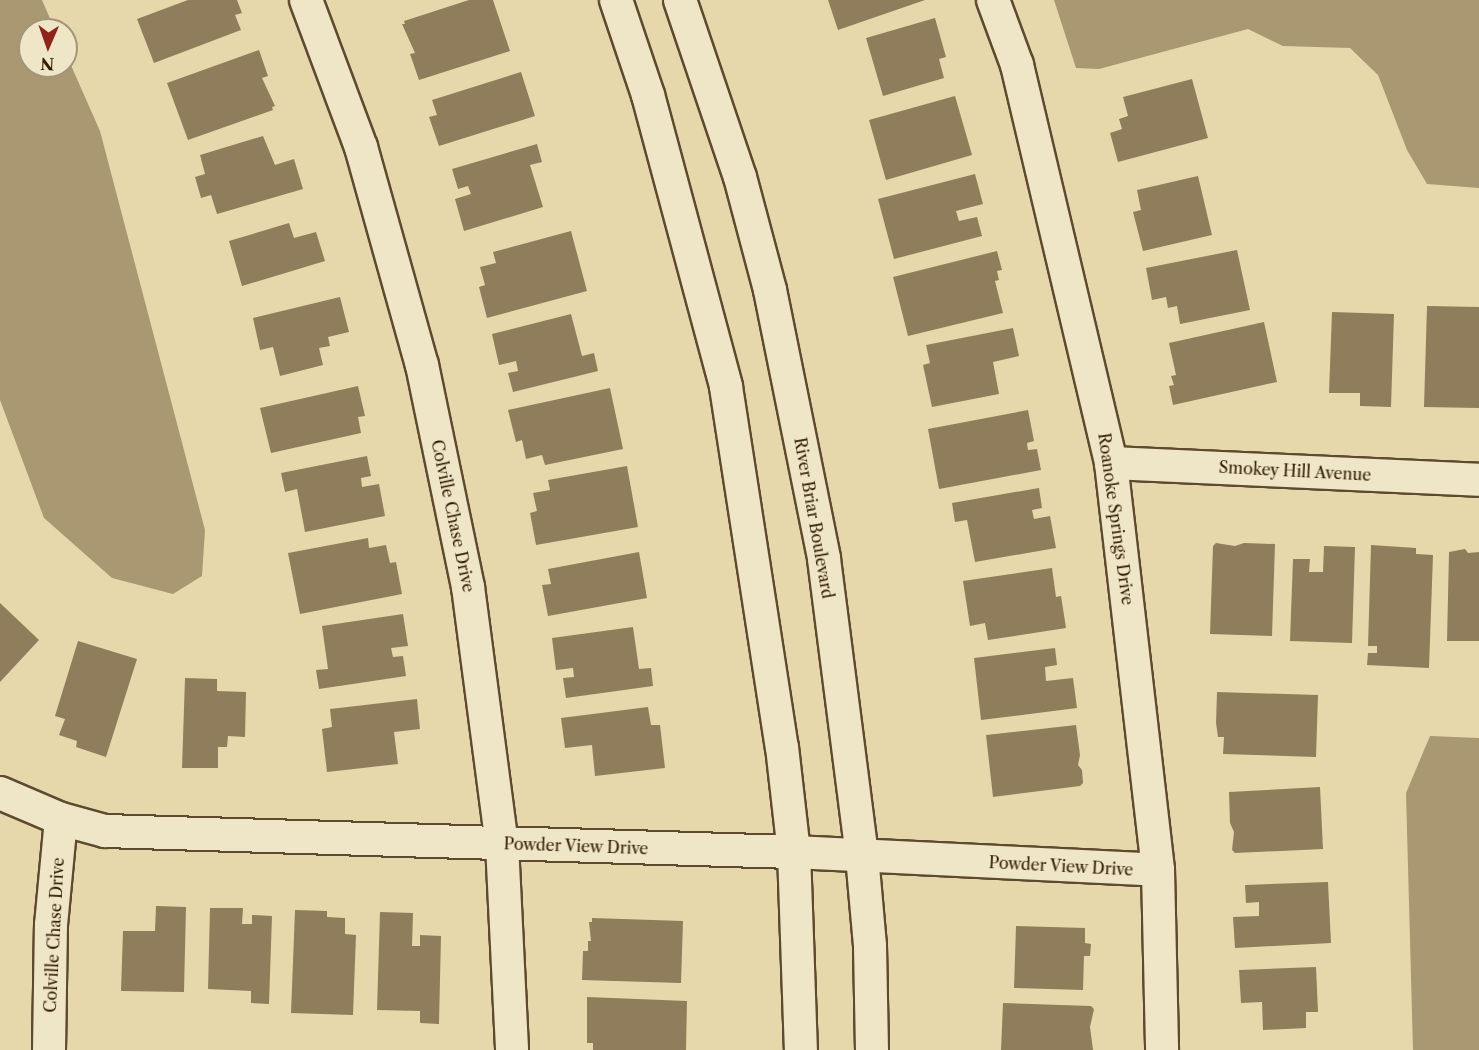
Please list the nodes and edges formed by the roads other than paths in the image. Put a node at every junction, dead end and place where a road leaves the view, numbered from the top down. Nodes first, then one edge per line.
1 (306, 0) edge
2 (616, 0) edge
3 (680, 0) edge
4 (993, 0) edge
5 (1111, 463) junction
6 (1479, 480) edge
7 (0, 793) edge
8 (61, 819) junction
9 (502, 844) junction
10 (794, 852) junction
11 (862, 856) junction
12 (1158, 870) junction
13 (49, 1050) edge
14 (512, 1050) edge
15 (801, 1050) edge
16 (872, 1050) edge
17 (1162, 1050) edge

1 - 9 street, Colville Chase Drive
2 - 10 street
3 - 11 street, River Briar Boulevard
4 - 5 street, Roanoke Springs Drive
5 - 6 street, Smokey Hill Avenue
5 - 12 street, Roanoke Springs Drive
7 - 8 street, Powder View Drive
8 - 9 street, Powder View Drive
8 - 13 street, Colville Chase Drive
9 - 10 street, Powder View Drive
9 - 14 street, Colville Chase Drive
10 - 11 street, Powder View Drive
10 - 15 street
11 - 12 street, Powder View Drive
11 - 16 street, River Briar Boulevard
12 - 17 street, Roanoke Springs Drive

